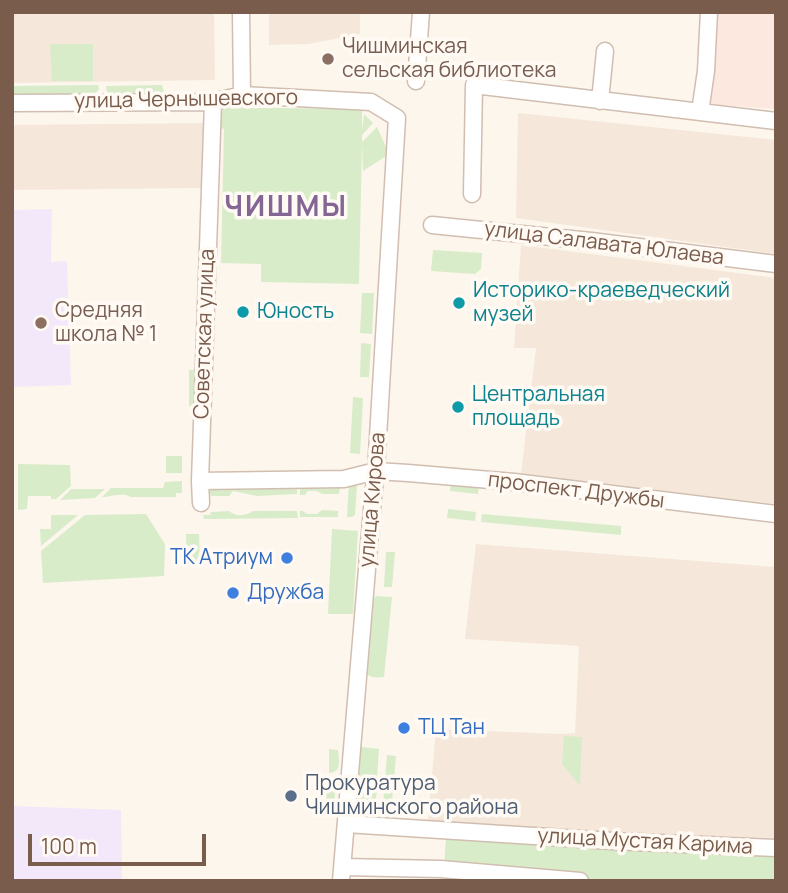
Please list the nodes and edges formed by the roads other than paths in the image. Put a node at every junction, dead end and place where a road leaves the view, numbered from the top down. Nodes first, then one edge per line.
1 (241, 12) edge
2 (421, 12) edge
3 (709, 12) edge
4 (605, 51) dead end
5 (415, 81) dead end
6 (242, 95) junction
7 (600, 101) junction
8 (213, 102) junction
9 (12, 103) edge
10 (700, 112) junction
11 (397, 118) joint
12 (776, 121) edge
13 (472, 194) dead end
14 (432, 225) dead end
15 (776, 264) edge
16 (376, 471) junction
17 (200, 481) junction
18 (201, 503) dead end
19 (776, 514) edge
20 (346, 824) junction
21 (776, 848) edge
22 (342, 874) edge
23 (580, 881) edge

1 - 6 street
2 - 5 street
3 - 10 street
4 - 7 street
6 - 8 street, улица Чернышевского
6 - 11 street, улица Чернышевского
7 - 10 street
7 - 13 street
8 - 9 street, улица Чернышевского
8 - 17 street, Советская улица
10 - 12 street
11 - 16 street, улица Кирова
14 - 15 street, улица Салавата Юлаева
16 - 17 street, проспект Дружбы
16 - 19 street, проспект Дружбы
16 - 20 street, улица Кирова
17 - 18 street, Советская улица
20 - 21 street, улица Мустая Карима
20 - 22 street, улица Кирова
22 - 23 street, улица Мустая Карима

